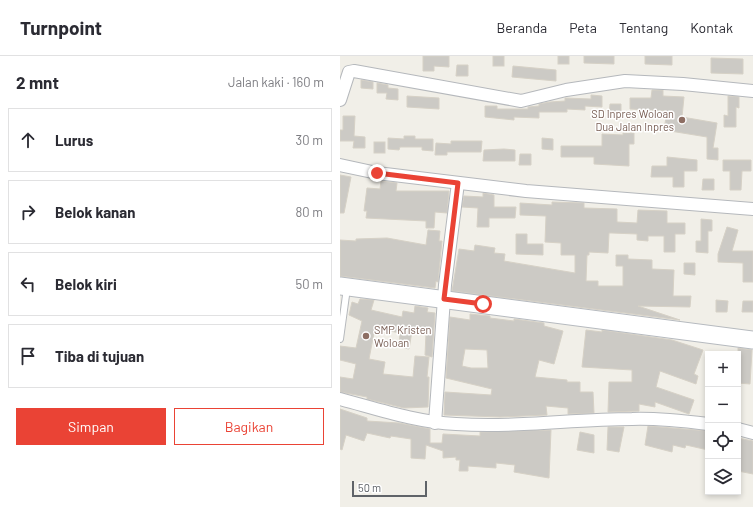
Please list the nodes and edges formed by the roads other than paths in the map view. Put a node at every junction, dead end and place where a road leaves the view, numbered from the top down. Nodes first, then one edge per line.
1 (753, 91) edge
2 (340, 100) edge
3 (340, 165) edge
4 (458, 183) junction
5 (753, 209) edge
6 (344, 286) edge
7 (444, 299) junction
8 (340, 339) edge
9 (753, 340) edge
10 (340, 399) edge
11 (435, 422) junction
12 (705, 424) edge
13 (741, 430) edge
14 (753, 433) edge

1 - 2 street
3 - 4 street
4 - 5 street
4 - 7 street
6 - 7 main road
6 - 8 lane
7 - 9 main road
7 - 11 street
10 - 11 street
11 - 12 street
13 - 14 street

